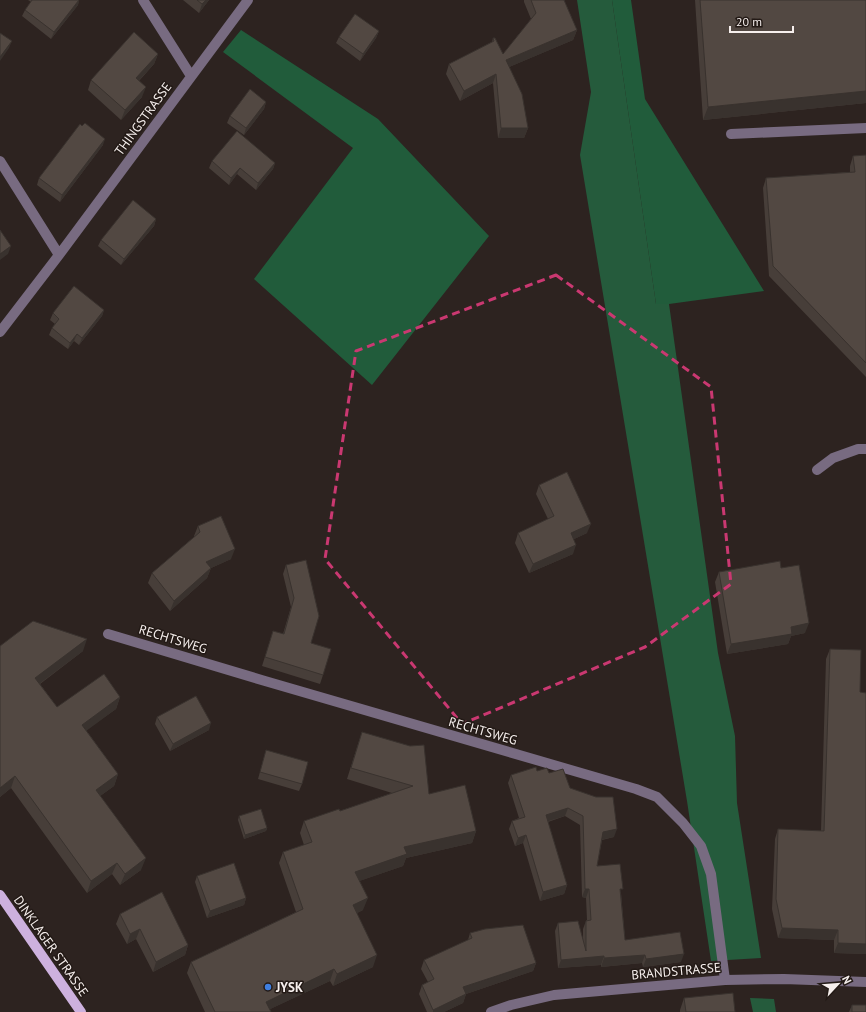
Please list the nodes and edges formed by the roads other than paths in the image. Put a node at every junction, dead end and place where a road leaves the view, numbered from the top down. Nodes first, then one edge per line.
1 (143, 0) edge
2 (248, 0) edge
3 (191, 76) junction
4 (866, 128) edge
5 (731, 134) dead end
6 (0, 161) edge
7 (59, 255) junction
8 (0, 332) edge
9 (866, 449) edge
10 (817, 470) dead end
11 (108, 634) dead end
12 (0, 895) edge
13 (725, 980) junction
14 (866, 982) edge
15 (81, 1012) edge
16 (491, 1012) edge

1 - 3 street
2 - 3 street, THINGSTRASSE
3 - 7 street, THINGSTRASSE
4 - 5 street
6 - 7 street
7 - 8 street, THINGSTRASSE
9 - 10 street
11 - 13 street, RECHTSWEG
12 - 15 main road, DINKLAGER STRASSE
13 - 14 street, BRANDSTRASSE
13 - 16 street, BRANDSTRASSE

